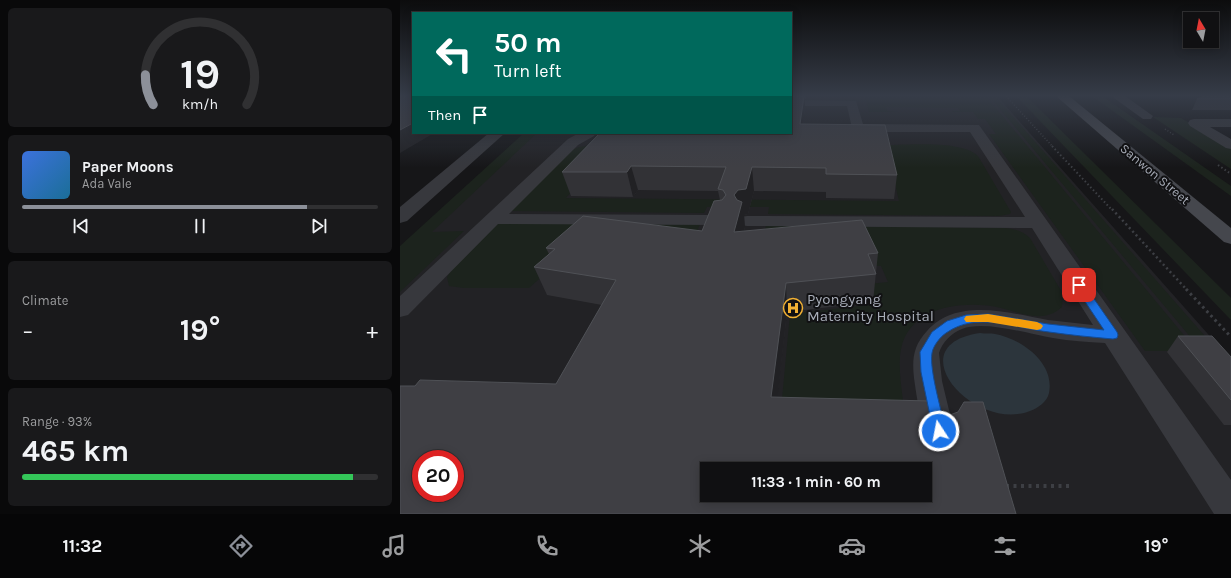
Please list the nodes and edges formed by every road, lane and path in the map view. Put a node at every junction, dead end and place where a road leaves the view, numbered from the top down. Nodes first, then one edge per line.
1 (856, 120) edge
2 (1028, 120) edge
3 (1091, 120) edge
4 (1231, 123) edge
5 (497, 134) edge
6 (587, 134) edge
7 (1231, 145) edge
8 (400, 217) edge
9 (494, 219) junction
10 (719, 220) edge
11 (747, 220) dead end
12 (1038, 223) junction
13 (1231, 238) edge
14 (400, 309) edge
15 (1113, 335) junction
16 (1231, 336) edge
17 (939, 431) edge
18 (1001, 486) edge
19 (1073, 486) dead end
20 (1231, 510) edge

1 - 12 lane
2 - 16 path
3 - 13 main road, Sanwon Street
4 - 7 lane
5 - 8 street
6 - 9 lane
9 - 10 lane
9 - 14 lane
11 - 12 lane
12 - 15 lane
15 - 17 lane
15 - 20 lane
18 - 19 path

